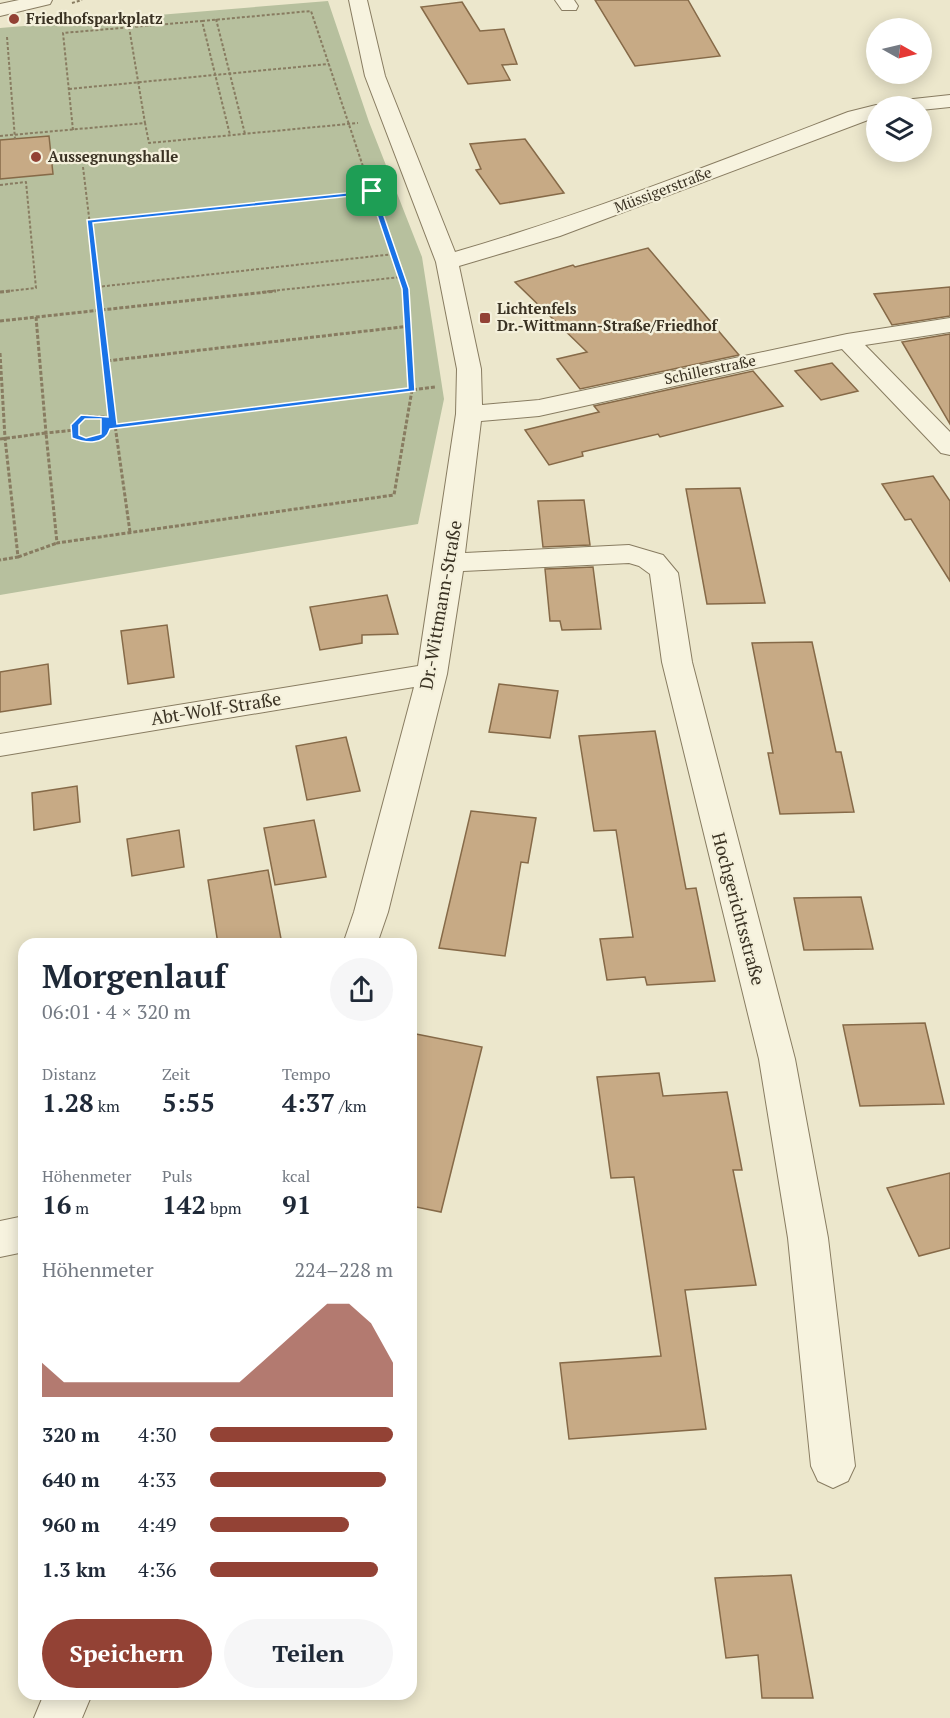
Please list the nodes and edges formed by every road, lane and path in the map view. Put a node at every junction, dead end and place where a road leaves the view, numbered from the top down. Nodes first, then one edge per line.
1 (43, 0) edge
2 (358, 0) edge
3 (8, 7) edge
4 (216, 19) junction
5 (202, 21) junction
6 (129, 27) junction
7 (329, 64) junction
8 (230, 74) junction
9 (215, 75) junction
10 (139, 82) junction
11 (69, 89) junction
12 (950, 101) edge
13 (932, 103) edge
14 (866, 113) edge
15 (145, 123) junction
16 (349, 123) junction
17 (354, 123) dead end
18 (73, 130) junction
19 (15, 134) junction
20 (245, 134) junction
21 (230, 135) junction
22 (0, 136) edge
23 (15, 139) dead end
24 (83, 167) dead end
25 (0, 185) edge
26 (372, 191) junction
27 (89, 222) junction
28 (394, 254) junction
29 (447, 262) junction
30 (401, 277) junction
31 (97, 287) junction
32 (0, 292) edge
33 (100, 309) junction
34 (36, 316) junction
35 (0, 321) edge
36 (950, 325) edge
37 (410, 326) junction
38 (847, 341) junction
39 (0, 353) edge
40 (106, 361) junction
41 (469, 383) junction
42 (412, 390) junction
43 (469, 414) junction
44 (106, 427) junction
45 (113, 427) junction
46 (75, 430) junction
47 (46, 433) junction
48 (5, 438) junction
49 (0, 439) edge
50 (950, 447) edge
51 (130, 532) junction
52 (57, 543) junction
53 (18, 557) junction
54 (0, 560) edge
55 (450, 562) junction
56 (432, 674) junction
57 (0, 745) edge
58 (362, 938) edge
59 (18, 1235) edge
60 (0, 1239) edge
61 (833, 1466) dead end
62 (66, 1700) edge
63 (58, 1718) edge

1 - 3 street
2 - 29 street, Dr.-Wittmann-Straße
3 - 19 path
4 - 5 path
4 - 7 path
4 - 8 path
5 - 6 path
5 - 9 path
6 - 10 path
6 - 11 path
7 - 8 path
7 - 16 path
8 - 9 path
8 - 20 path
9 - 10 path
9 - 21 path
10 - 11 path
10 - 15 path
11 - 18 path
12 - 13 street
14 - 29 street, Müssigerstraße
15 - 18 path
15 - 21 path
16 - 17 path
16 - 20 path
16 - 26 path
18 - 19 path
19 - 22 path
19 - 23 path
20 - 21 path
24 - 27 path
25 - 32 path
26 - 27 path
26 - 28 path
27 - 31 path
28 - 30 path
28 - 31 path
29 - 41 street, Dr.-Wittmann-Straße
30 - 33 path
30 - 37 path
31 - 33 path
33 - 34 path
33 - 40 path
34 - 35 path
34 - 47 path
36 - 38 street, Schillerstraße
37 - 40 path
37 - 42 path
38 - 43 street, Schillerstraße
38 - 50 street
39 - 48 path
40 - 45 path
41 - 42 path
41 - 43 street, Dr.-Wittmann-Straße
42 - 45 path
42 - 51 path
43 - 55 street, Dr.-Wittmann-Straße
44 - 45 path
44 - 46 path
44 - 46 path
45 - 51 path
46 - 47 path
47 - 48 path
47 - 52 path
48 - 49 path
48 - 53 path
51 - 52 path
52 - 53 path
53 - 54 path
55 - 56 street, Dr.-Wittmann-Straße
55 - 61 street, Hochgerichtsstraße
56 - 57 street, Abt-Wolf-Straße
56 - 58 street, Dr.-Wittmann-Straße
59 - 60 street
62 - 63 street

